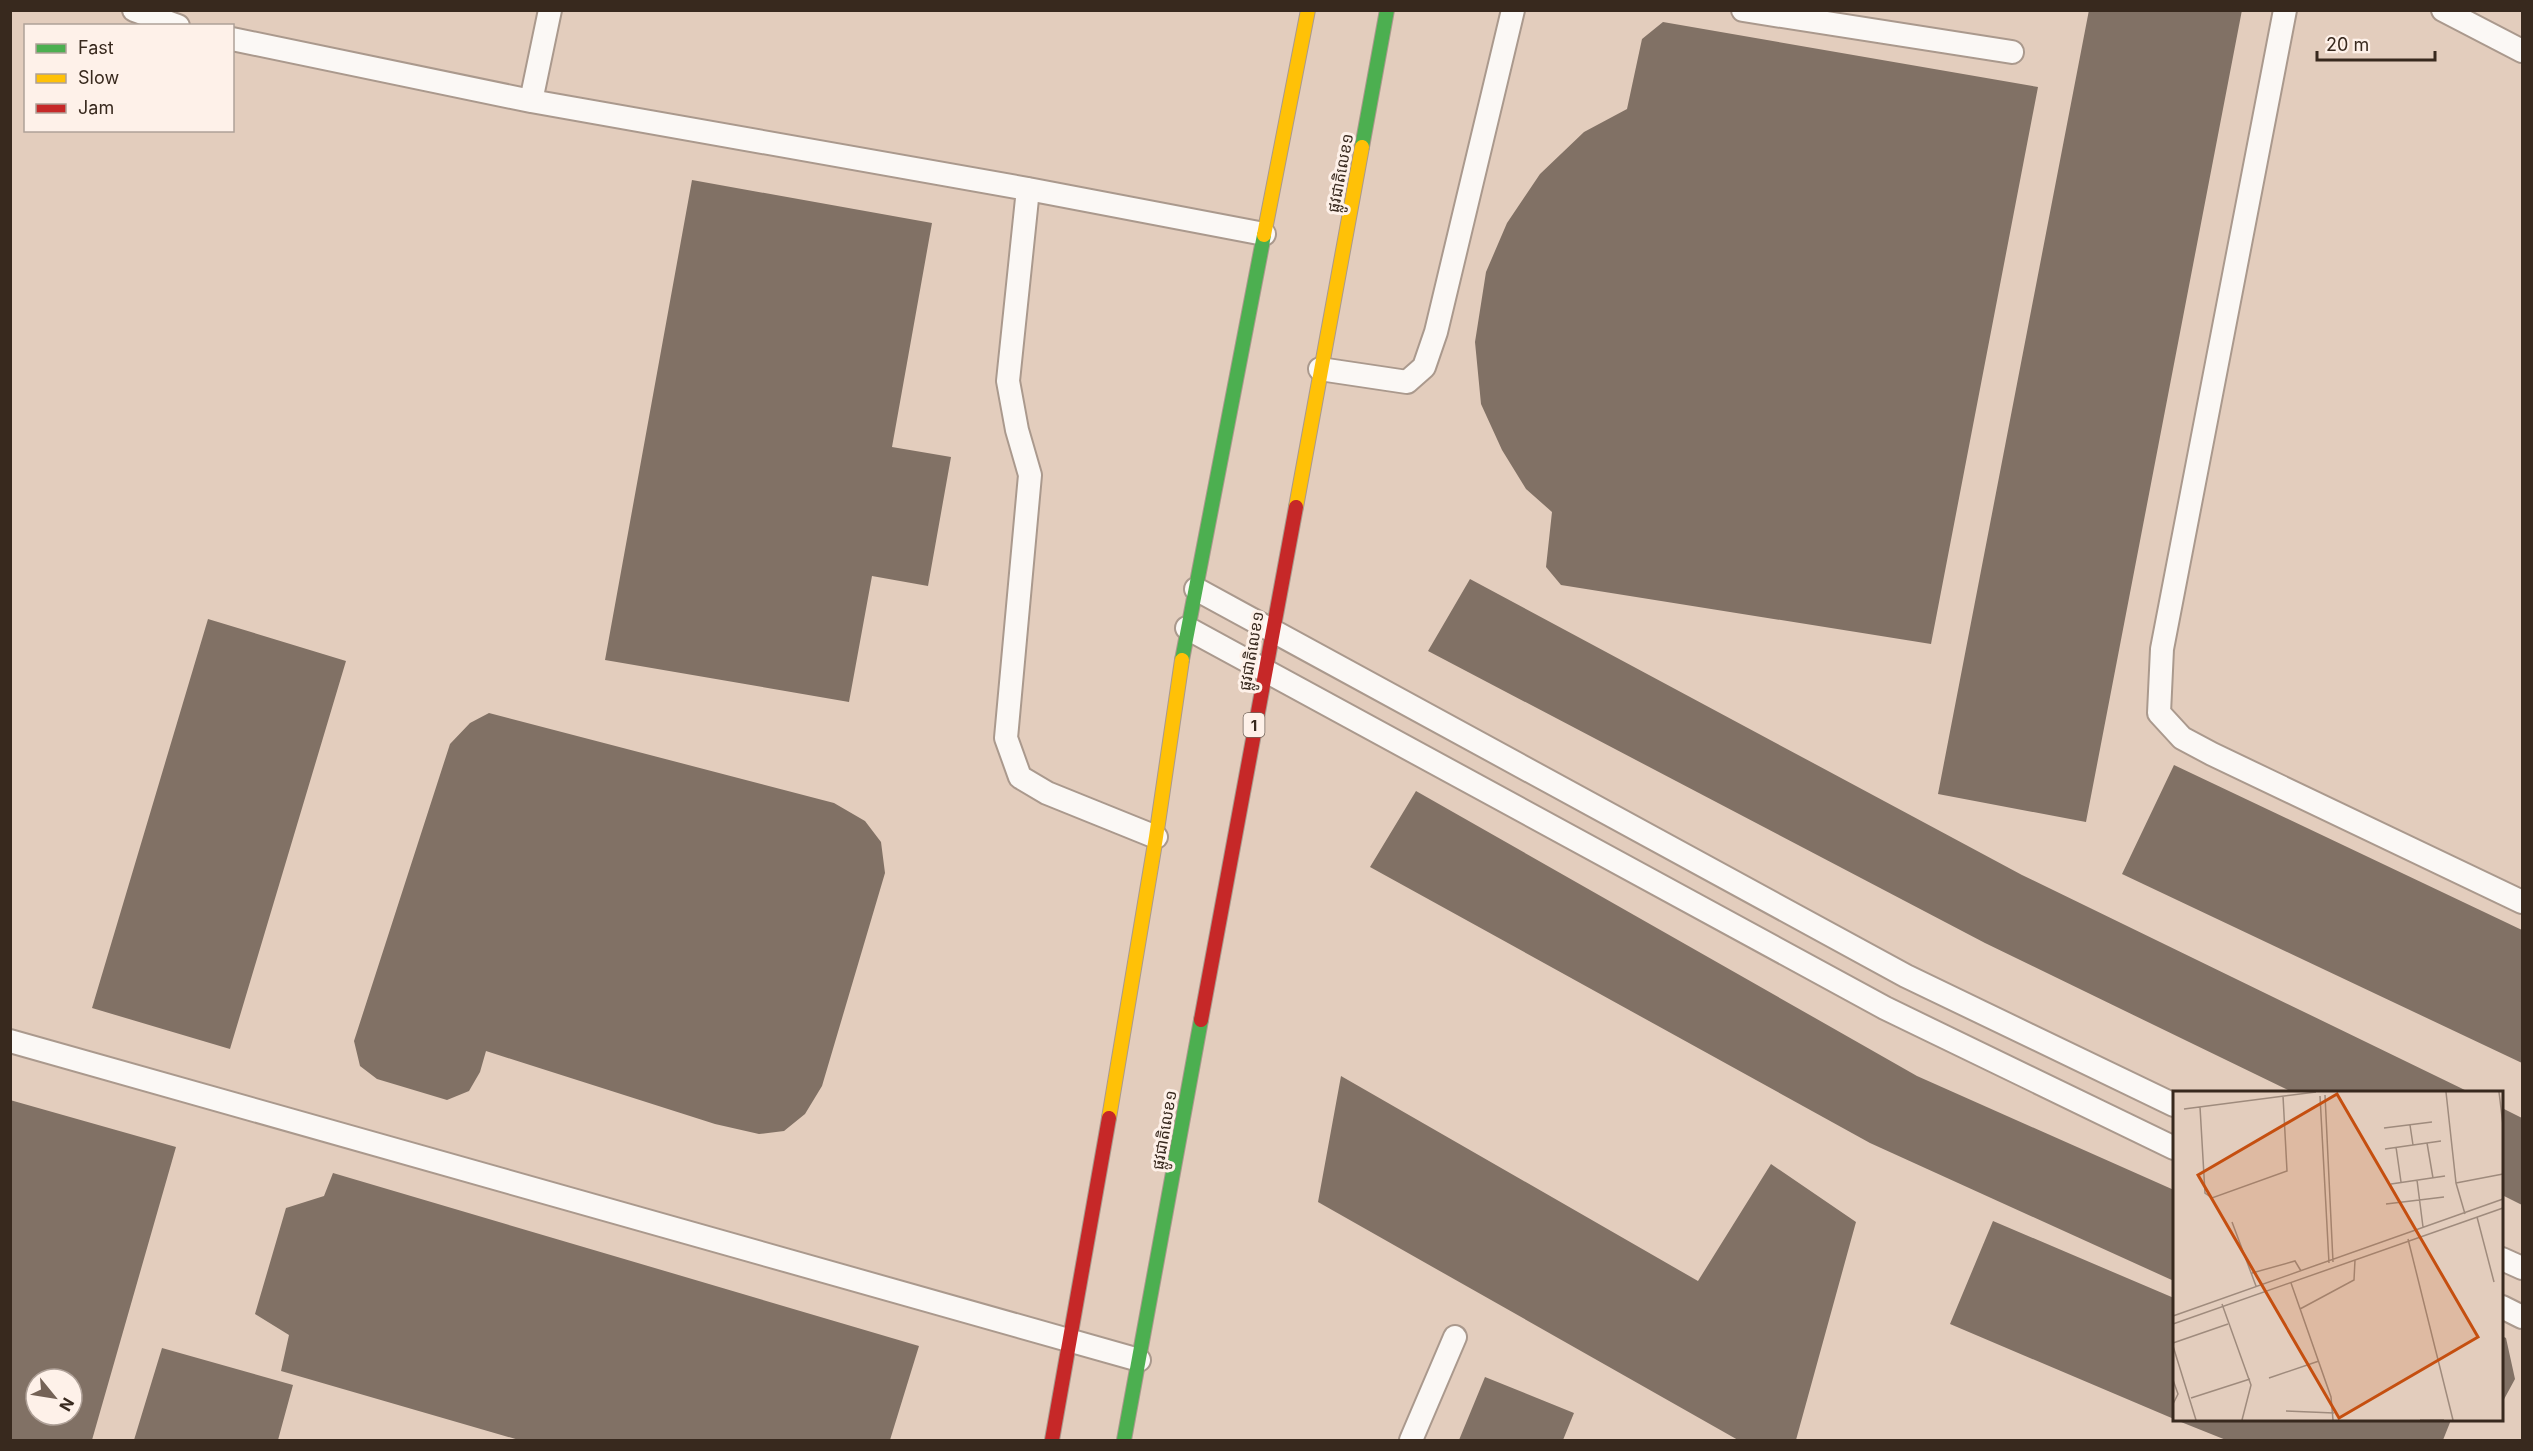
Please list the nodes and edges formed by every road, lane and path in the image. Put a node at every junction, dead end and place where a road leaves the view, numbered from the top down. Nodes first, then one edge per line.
1 (134, 10) edge
2 (550, 10) edge
3 (1308, 10) edge
4 (1387, 10) edge
5 (1513, 10) edge
6 (1743, 10) edge
7 (2285, 10) edge
8 (2444, 10) edge
9 (172, 24) edge
10 (234, 39) edge
11 (2523, 51) edge
12 (2012, 52) dead end
13 (531, 100) junction
14 (1028, 189) junction
15 (1264, 234) junction
16 (1320, 369) junction
17 (1196, 589) junction
18 (1188, 628) junction
19 (1272, 631) junction
20 (1264, 670) junction
21 (1156, 837) junction
22 (2523, 902) edge
23 (10, 1041) edge
24 (2173, 1104) edge
25 (2173, 1148) edge
26 (2503, 1259) edge
27 (2523, 1269) edge
28 (2503, 1307) edge
29 (2523, 1317) edge
30 (1455, 1337) dead end
31 (1071, 1342) junction
32 (1139, 1360) junction
33 (1052, 1440) edge
34 (1125, 1440) edge
35 (1411, 1440) edge

1 - 9 lane
2 - 13 lane
3 - 15 highway
4 - 16 highway, ផ្លូវជាតិលេខ១ / 1
5 - 16 lane
6 - 12 lane
7 - 22 lane
8 - 11 lane
10 - 13 lane
13 - 14 lane
14 - 15 lane
14 - 21 lane
15 - 17 highway
16 - 19 highway, ផ្លូវជាតិលេខ១ / 1
17 - 18 highway
17 - 19 lane
18 - 20 lane
18 - 21 highway
19 - 20 highway, ផ្លូវជាតិលេខ១ / 1
19 - 24 lane
20 - 25 lane
20 - 32 highway, ផ្លូវជាតិលេខ១ / 1
21 - 31 highway
23 - 31 lane
26 - 27 lane
28 - 29 lane
30 - 35 lane
31 - 32 lane
31 - 33 highway
32 - 34 highway, ផ្លូវជាតិលេខ១ / 1

